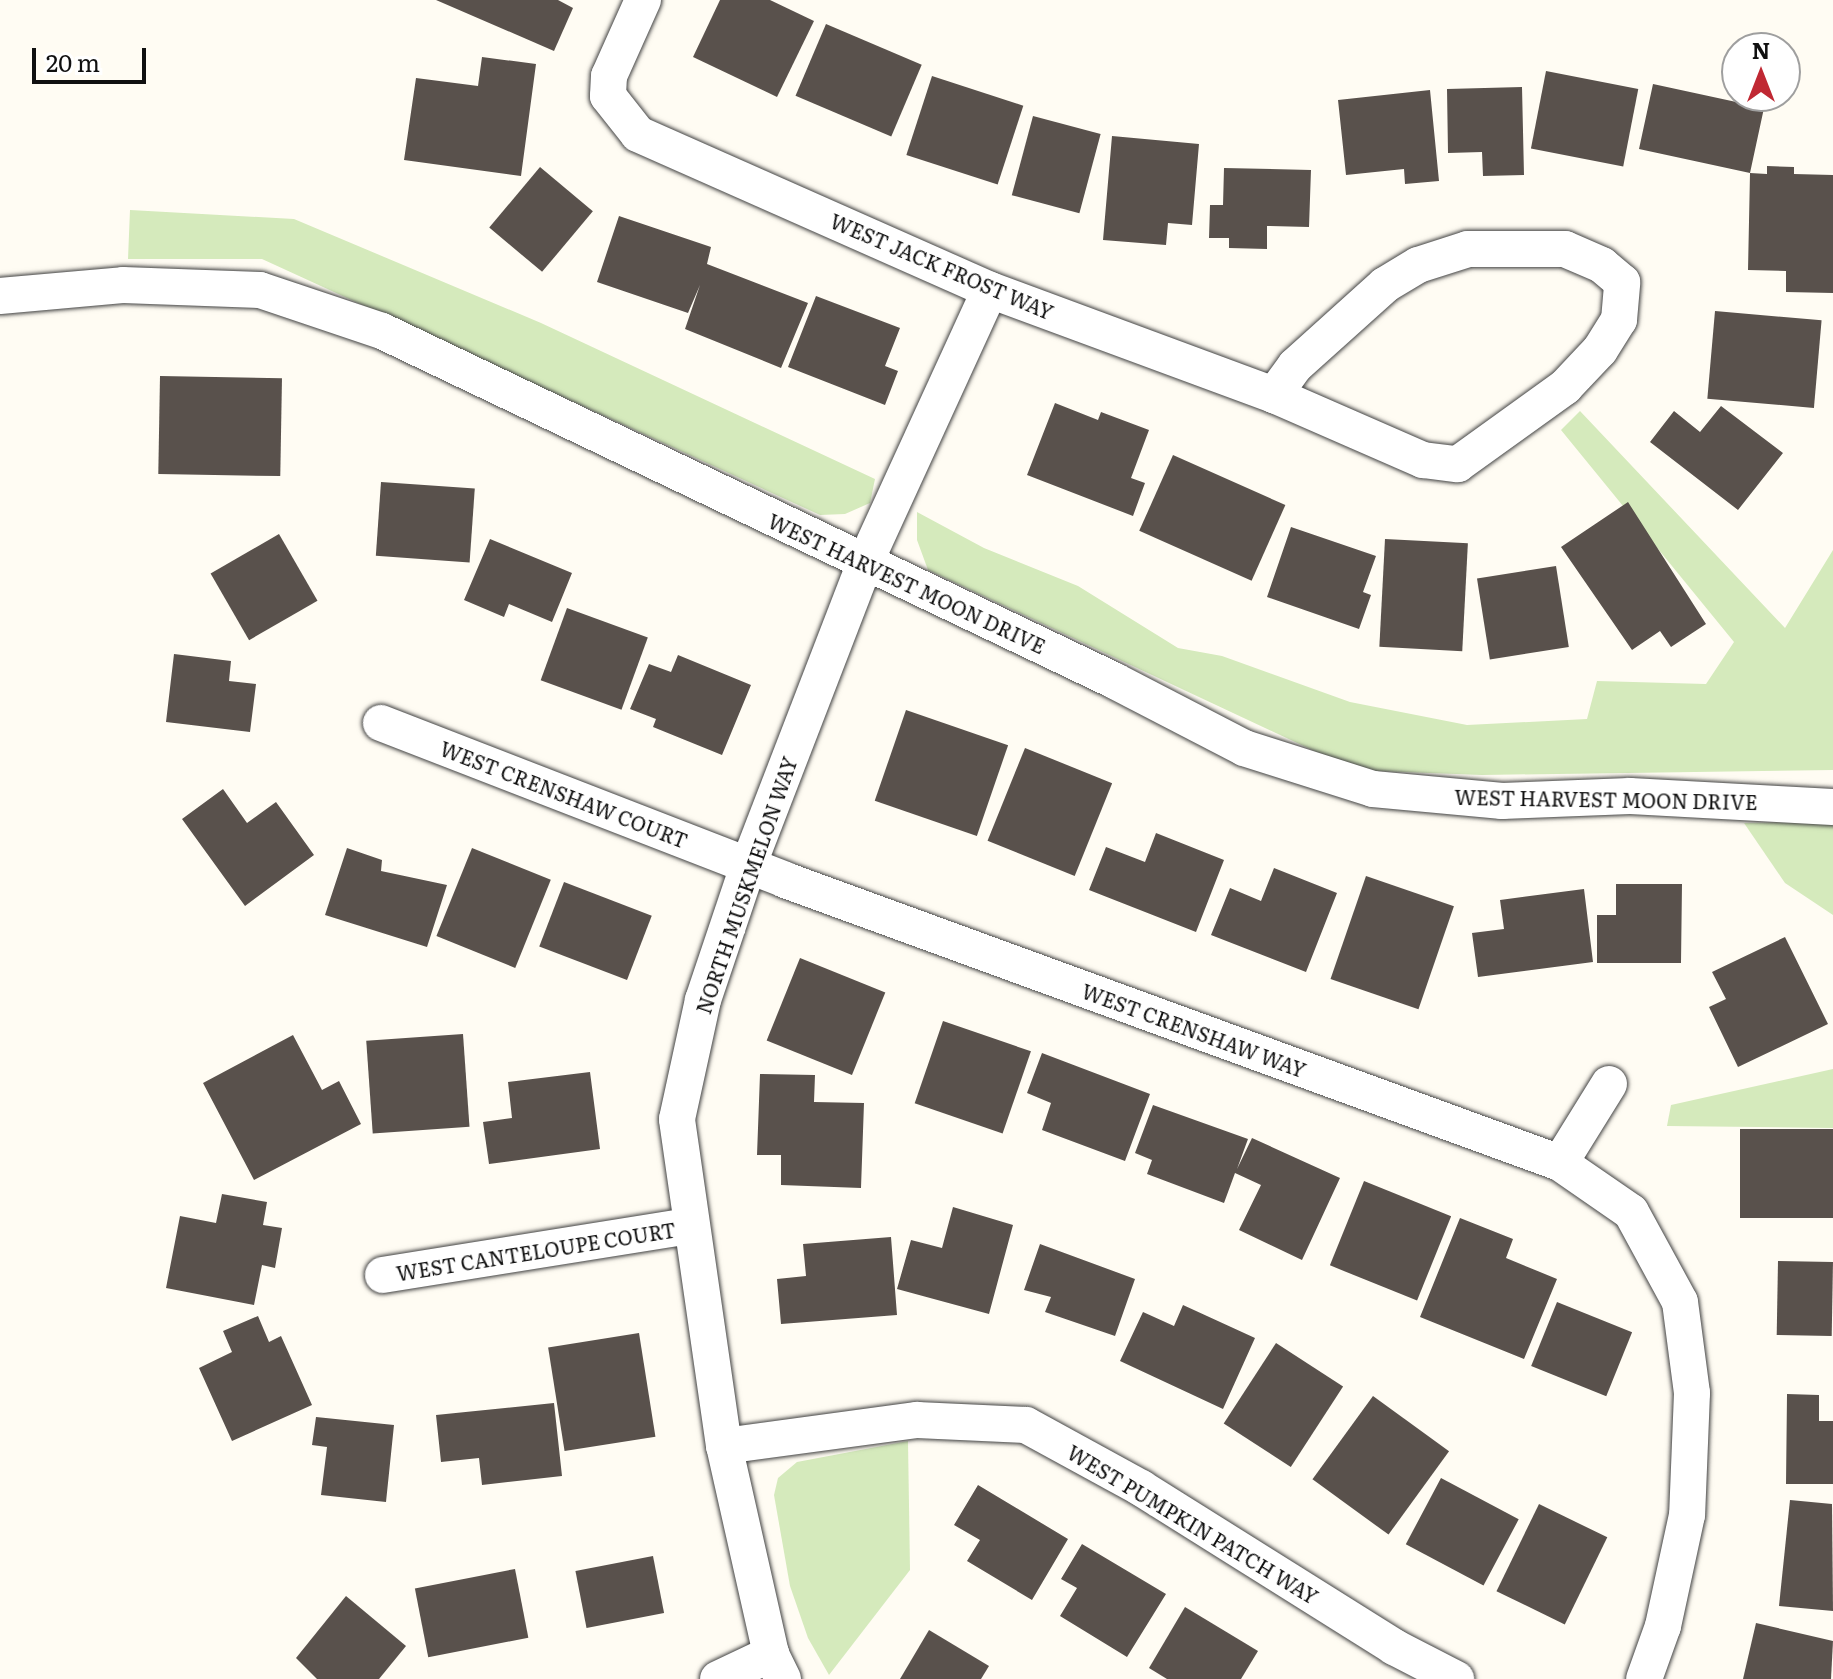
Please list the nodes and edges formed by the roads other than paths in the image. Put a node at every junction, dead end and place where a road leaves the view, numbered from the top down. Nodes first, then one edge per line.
1 (643, 0) edge
2 (990, 290) junction
3 (0, 296) edge
4 (1274, 395) junction
5 (864, 565) junction
6 (381, 723) dead end
7 (1833, 807) edge
8 (748, 866) junction
9 (1609, 1084) dead end
10 (1560, 1163) junction
11 (689, 1226) junction
12 (383, 1275) dead end
13 (724, 1446) junction
14 (777, 1667) edge
15 (718, 1679) edge
16 (1456, 1679) edge
17 (1644, 1679) edge

1 - 2 street, WEST JACK FROST WAY
2 - 4 street, WEST JACK FROST WAY
2 - 5 street, NORTH MUSKMELON WAY
3 - 5 street, WEST HARVEST MOON DRIVE
4 - 4 street, WEST JACK FROST WAY
5 - 7 street, WEST HARVEST MOON DRIVE
5 - 8 street, NORTH MUSKMELON WAY
6 - 8 street, WEST CRENSHAW COURT
8 - 10 street, WEST CRENSHAW WAY
8 - 11 street, NORTH MUSKMELON WAY
9 - 10 street
10 - 17 street, WEST CRENSHAW WAY
11 - 12 street, WEST CANTELOUPE COURT
11 - 13 street, NORTH MUSKMELON WAY
13 - 14 street, NORTH MUSKMELON WAY
13 - 16 street, WEST PUMPKIN PATCH WAY
14 - 15 street

